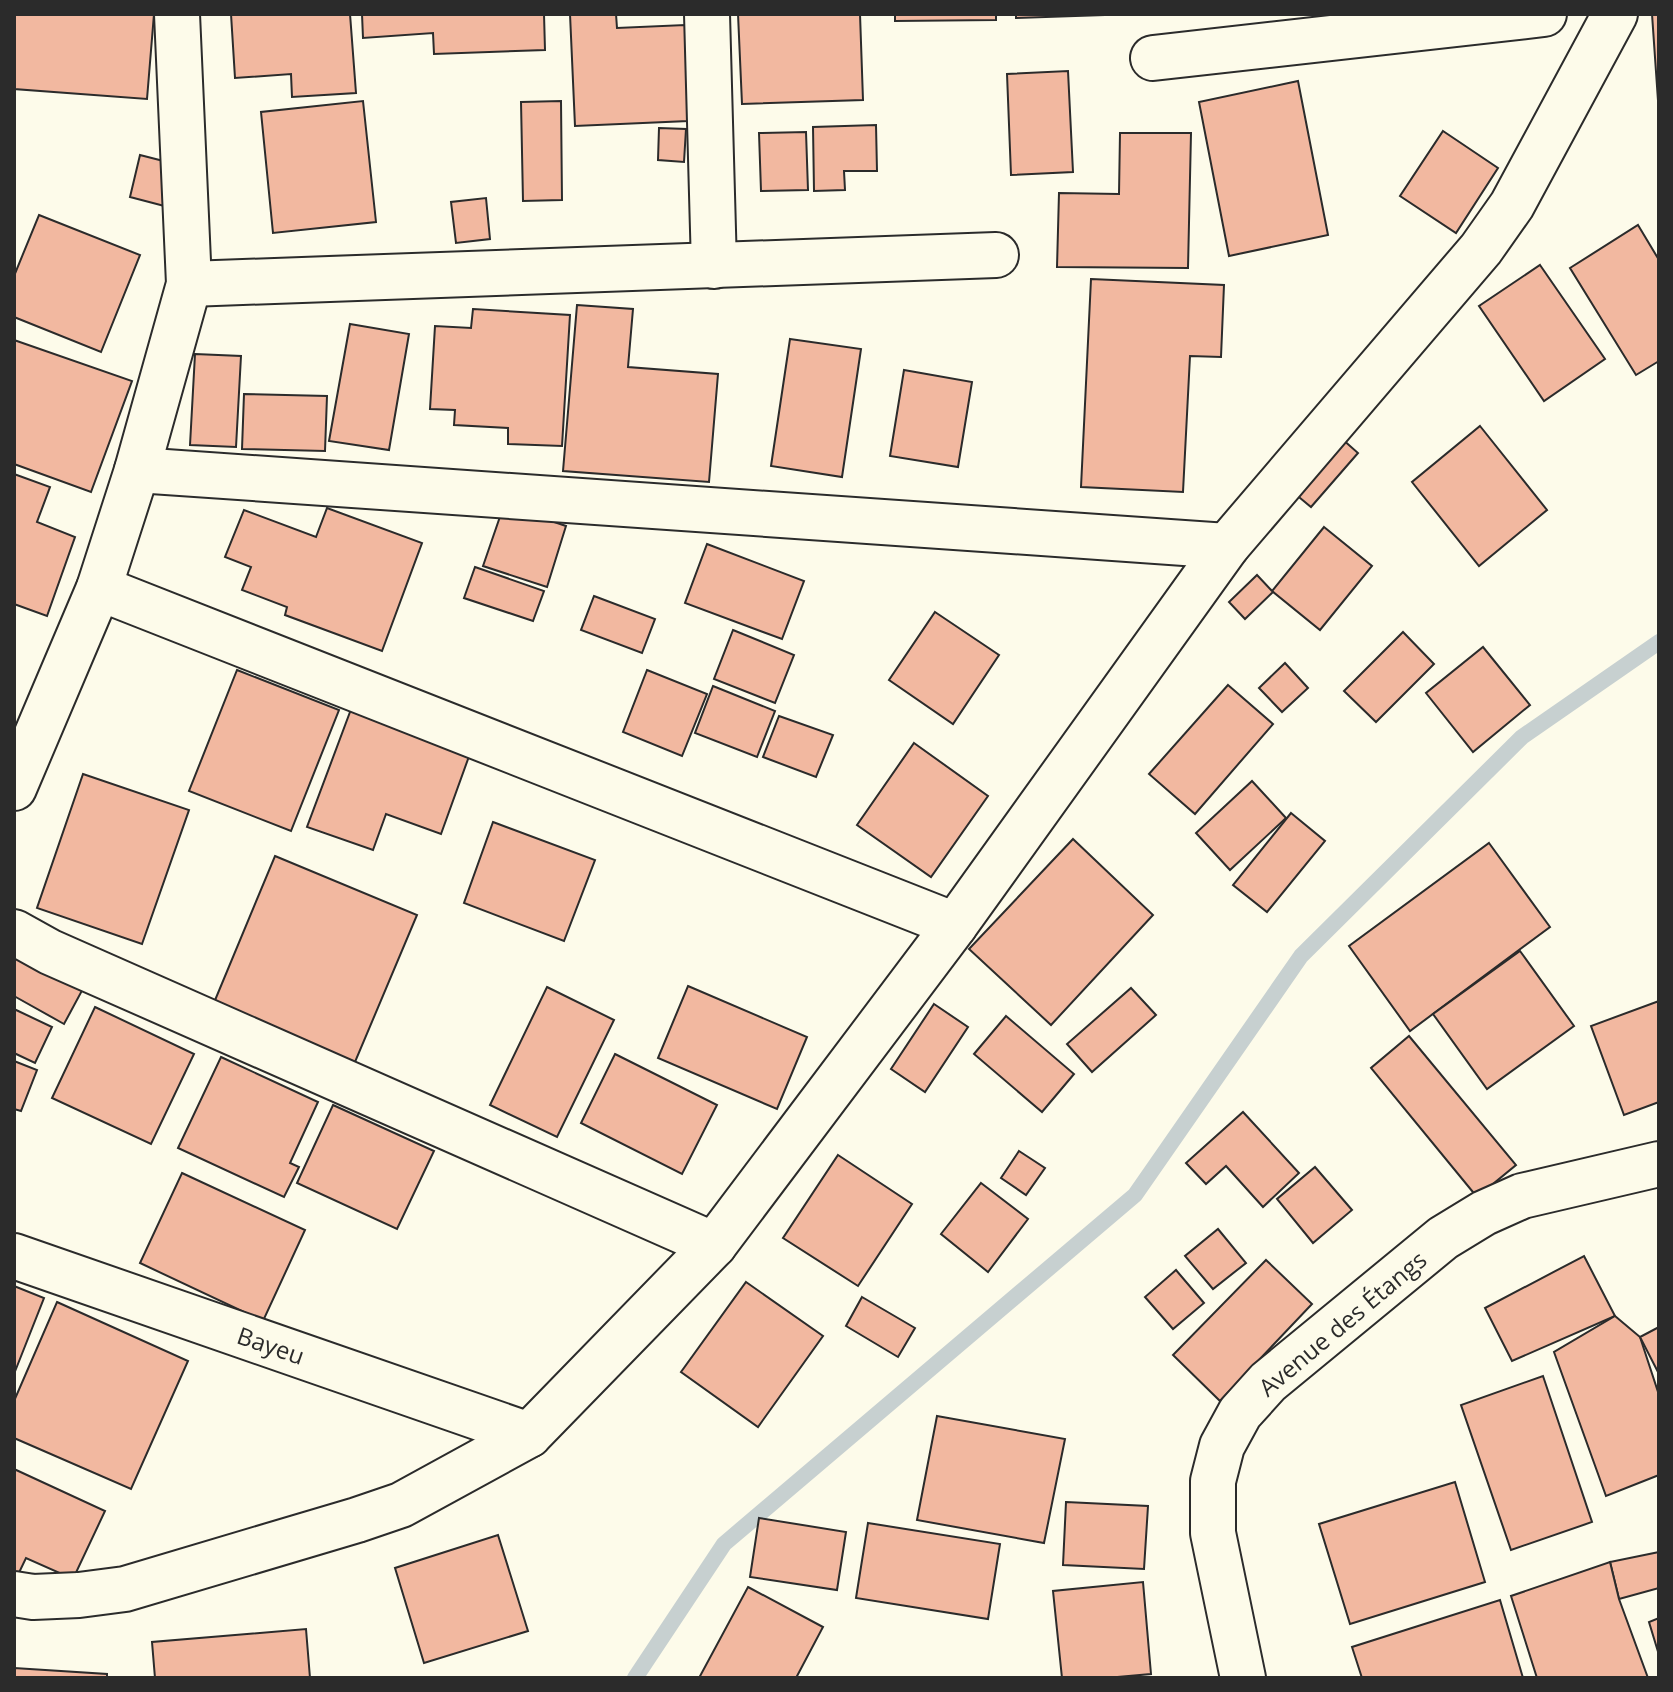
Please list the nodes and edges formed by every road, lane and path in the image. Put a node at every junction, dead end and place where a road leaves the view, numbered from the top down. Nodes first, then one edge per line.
1 (177, 14) edge
2 (707, 14) edge
3 (1544, 14) edge
4 (1615, 14) edge
5 (1153, 58) dead end
6 (996, 255) dead end
7 (714, 266) junction
8 (189, 284) junction
9 (137, 470) junction
10 (1227, 546) junction
11 (99, 588) junction
12 (14, 788) edge
13 (955, 925) junction
14 (14, 932) edge
15 (1659, 1164) edge
16 (714, 1245) junction
17 (14, 1256) edge
18 (529, 1435) junction
19 (14, 1594) edge
20 (1243, 1678) edge

1 - 8 street
2 - 7 street
3 - 5 street
4 - 10 street
6 - 7 street
7 - 8 street
8 - 9 street
9 - 10 street
9 - 11 street
10 - 13 street
11 - 12 street
11 - 13 street
13 - 16 street
14 - 16 street
15 - 20 street, Avenue des Étangs
16 - 18 street
17 - 18 street, Bayeu
18 - 19 street

